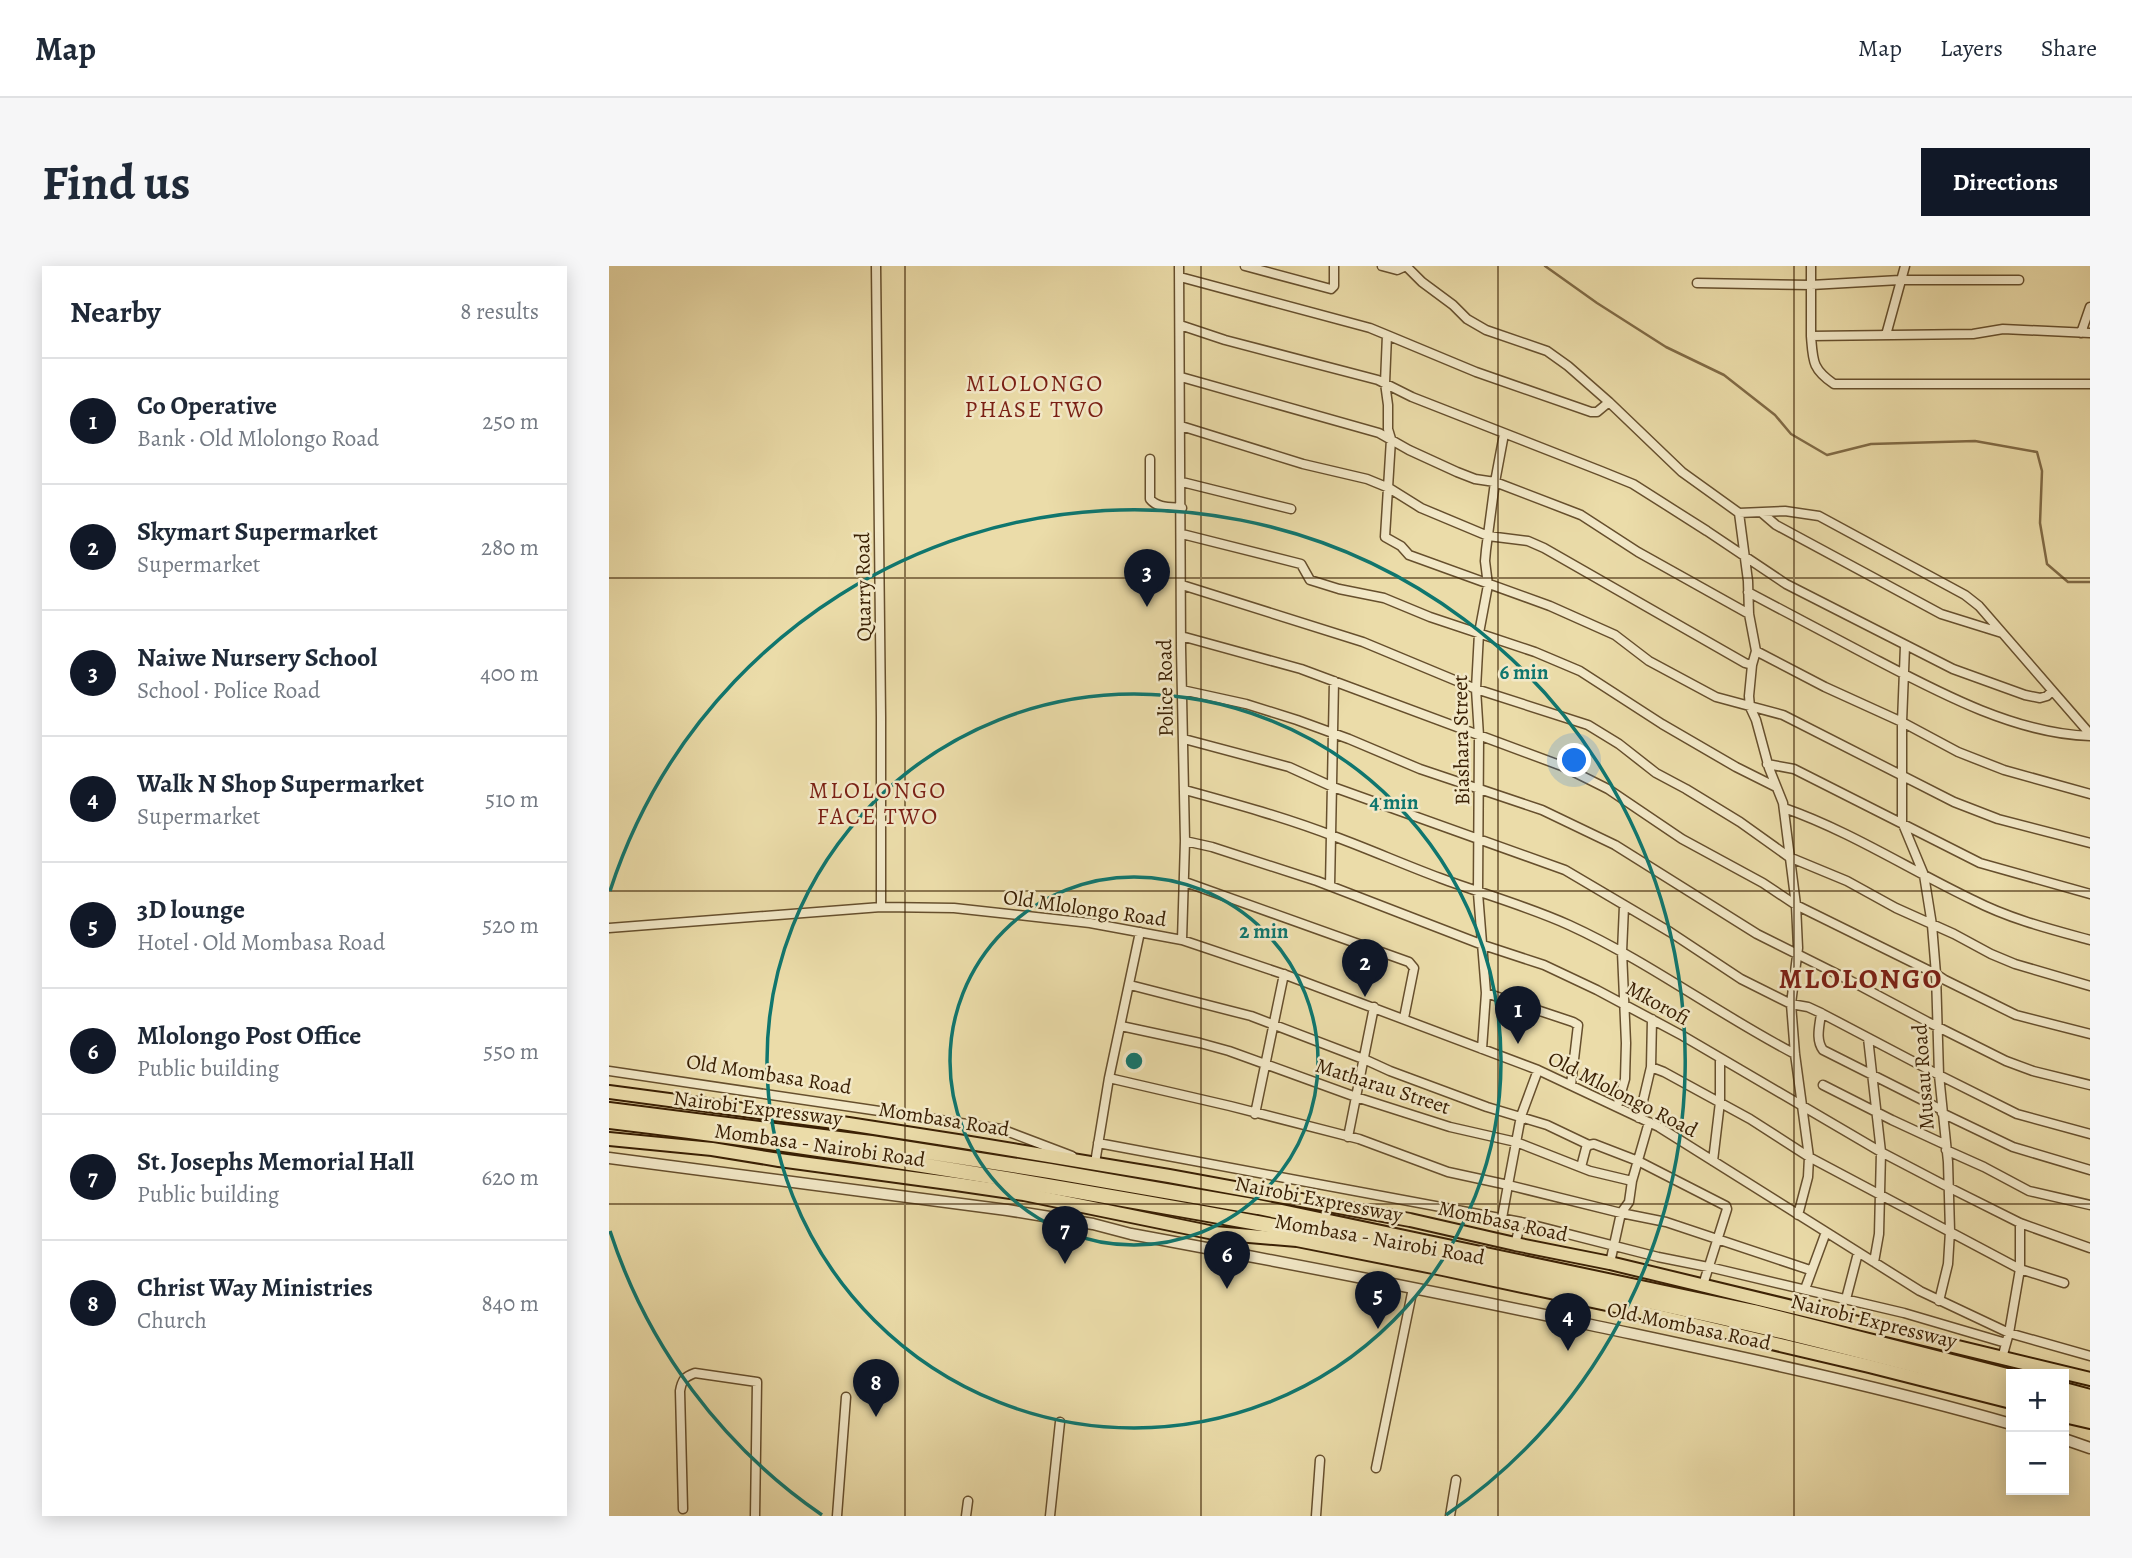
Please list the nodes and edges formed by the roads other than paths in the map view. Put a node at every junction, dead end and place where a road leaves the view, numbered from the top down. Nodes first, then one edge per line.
1 (876, 266) edge
2 (1179, 266) edge
3 (1245, 266) edge
4 (1334, 266) edge
5 (1382, 266) edge
6 (1811, 266) edge
7 (1905, 266) edge
8 (1179, 277) junction
9 (2019, 280) dead end
10 (1900, 281) junction
11 (1697, 284) dead end
12 (1811, 285) junction
13 (2090, 307) edge
14 (1180, 325) junction
15 (2085, 333) edge
16 (1387, 335) junction
17 (1886, 335) junction
18 (1811, 336) junction
19 (1181, 377) junction
20 (1385, 383) junction
21 (2090, 384) edge
22 (1609, 402) junction
23 (1181, 426) junction
24 (1504, 434) junction
25 (1391, 439) junction
26 (1150, 459) dead end
27 (1182, 482) junction
28 (1495, 482) junction
29 (1389, 488) junction
30 (1182, 508) junction
31 (1291, 509) dead end
32 (1738, 513) junction
33 (1762, 513) junction
34 (1182, 534) junction
35 (1488, 536) junction
36 (1744, 558) junction
37 (1182, 585) junction
38 (1488, 585) junction
39 (1748, 592) junction
40 (1749, 614) junction
41 (2002, 633) junction
42 (1479, 634) junction
43 (1181, 636) junction
44 (1905, 646) junction
45 (1756, 651) junction
46 (1752, 665) junction
47 (1904, 674) junction
48 (1334, 681) junction
49 (1476, 689) junction
50 (1182, 690) junction
51 (2052, 691) junction
52 (1750, 706) junction
53 (1902, 722) junction
54 (1333, 733) junction
55 (2090, 735) edge
56 (1479, 736) junction
57 (1184, 739) junction
58 (1767, 764) junction
59 (1902, 777) junction
60 (1333, 787) junction
61 (1777, 787) junction
62 (1479, 788) junction
63 (1185, 790) junction
64 (2090, 794) edge
65 (1784, 808) junction
66 (1902, 822) junction
67 (1332, 835) junction
68 (1478, 839) junction
69 (1185, 841) junction
70 (2090, 844) edge
71 (1789, 856) junction
72 (1924, 875) junction
73 (1185, 883) junction
74 (1330, 886) junction
75 (1478, 893) junction
76 (2090, 894) edge
77 (1795, 905) junction
78 (1624, 906) junction
79 (881, 907) junction
80 (1932, 925) junction
81 (609, 928) edge
82 (1140, 932) junction
83 (1182, 940) junction
84 (2090, 940) edge
85 (1483, 945) junction
86 (1622, 952) junction
87 (1798, 955) junction
88 (1285, 974) junction
89 (1936, 974) junction
90 (1130, 985) junction
91 (2090, 986) edge
92 (1486, 993) junction
93 (1625, 1004) junction
94 (1791, 1004) junction
95 (1374, 1007) junction
96 (1821, 1013) junction
97 (1404, 1018) junction
98 (1652, 1019) junction
99 (1274, 1025) junction
100 (1121, 1026) junction
101 (1936, 1026) junction
102 (2090, 1034) edge
103 (1868, 1038) junction
104 (1482, 1049) junction
105 (1795, 1054) junction
106 (1362, 1058) junction
107 (1720, 1059) junction
108 (1266, 1065) junction
109 (1651, 1067) junction
110 (609, 1070) edge
111 (1538, 1070) junction
112 (1871, 1074) junction
113 (1939, 1075) junction
114 (1109, 1078) junction
115 (1571, 1085) junction
116 (1823, 1085) dead end
117 (2090, 1085) edge
118 (609, 1092) edge
119 (1356, 1097) junction
120 (1720, 1102) junction
121 (1617, 1107) junction
122 (1803, 1107) junction
123 (609, 1110) edge
124 (1875, 1112) junction
125 (1942, 1112) junction
126 (1255, 1114) junction
127 (1521, 1116) junction
128 (1639, 1118) junction
129 (609, 1122) edge
130 (1649, 1122) junction
131 (2090, 1134) edge
132 (1348, 1137) junction
133 (609, 1139) edge
134 (1516, 1142) junction
135 (1098, 1143) junction
136 (1589, 1145) junction
137 (1946, 1147) junction
138 (1881, 1152) junction
139 (1809, 1157) junction
140 (609, 1158) edge
141 (1639, 1161) junction
142 (1713, 1161) junction
143 (1089, 1162) junction
144 (1581, 1167) junction
145 (2090, 1170) edge
146 (1632, 1181) junction
147 (1508, 1185) junction
148 (1948, 1187) junction
149 (1880, 1194) junction
150 (2090, 1205) edge
151 (1621, 1213) junction
152 (1798, 1215) junction
153 (1502, 1218) junction
154 (1521, 1222) junction
155 (2020, 1223) junction
156 (1950, 1231) junction
157 (1826, 1232) junction
158 (1718, 1239) junction
159 (1515, 1244) junction
160 (1614, 1245) junction
161 (2090, 1248) edge
162 (1858, 1253) junction
163 (1874, 1262) junction
164 (1610, 1263) junction
165 (1707, 1266) junction
166 (1811, 1269) junction
167 (2020, 1269) junction
168 (2064, 1283) dead end
169 (1703, 1285) junction
170 (1413, 1288) junction
171 (1805, 1289) junction
172 (1846, 1300) junction
173 (1939, 1301) junction
174 (2009, 1333) junction
175 (2006, 1343) junction
176 (2090, 1356) edge
177 (2002, 1358) junction
178 (2006, 1376) edge
179 (2090, 1380) edge
180 (2006, 1389) edge
181 (2069, 1391) edge
182 (846, 1397) dead end
183 (2090, 1397) edge
184 (2006, 1401) edge
185 (2069, 1404) edge
186 (2090, 1410) edge
187 (2069, 1417) edge
188 (1061, 1422) dead end
189 (2090, 1422) edge
190 (2006, 1423) edge
191 (2069, 1441) edge
192 (2090, 1448) edge
193 (1320, 1460) dead end
194 (1376, 1468) dead end
195 (1456, 1480) dead end
196 (968, 1501) dead end
197 (683, 1509) dead end
198 (755, 1516) edge
199 (837, 1516) edge
200 (966, 1516) edge
201 (1050, 1516) edge
202 (1316, 1516) edge
203 (1450, 1516) edge

1 - 79 street, Quarry Road
2 - 8 street, Police Road
3 - 4 street
5 - 22 street
6 - 12 street
7 - 10 street
8 - 14 street, Police Road
8 - 16 street
9 - 10 street
10 - 12 street
10 - 17 street
11 - 12 street
12 - 18 street
13 - 15 street
14 - 19 street, Police Road
14 - 20 street
15 - 17 street
16 - 20 street
16 - 22 street
17 - 18 street
18 - 21 street
19 - 23 street, Police Road
19 - 25 street
20 - 24 street
20 - 25 street
22 - 32 street
23 - 27 street, Police Road
23 - 29 street
24 - 28 street, Biashara Street
24 - 36 street
25 - 28 street
25 - 29 street
26 - 30 street
27 - 30 street, Police Road
27 - 31 street
28 - 35 street, Biashara Street
28 - 40 street
29 - 35 street
29 - 38 street
30 - 34 street, Police Road
32 - 33 street
32 - 36 street
33 - 41 street
33 - 41 street
34 - 37 street, Police Road
34 - 42 street
35 - 38 street, Biashara Street
35 - 46 street
36 - 39 street
36 - 44 street
37 - 43 street, Police Road
37 - 49 street
38 - 42 street, Biashara Street
38 - 52 street
39 - 40 street
39 - 47 street
40 - 45 street
41 - 51 street
42 - 49 street, Biashara Street
42 - 61 street
43 - 48 street
43 - 50 street, Police Road
44 - 47 street, Musau Road
44 - 51 street
45 - 46 street
45 - 53 street
46 - 52 street
47 - 53 street, Musau Road
47 - 55 street
48 - 54 street
48 - 56 street
49 - 56 street, Biashara Street
49 - 71 street
50 - 54 street
50 - 57 street, Police Road
51 - 55 street
52 - 58 street
52 - 59 street
53 - 59 street, Musau Road
53 - 64 street
54 - 60 street
54 - 62 street
56 - 62 street, Biashara Street
56 - 77 street
57 - 60 street
57 - 63 street, Police Road
58 - 61 street
58 - 66 street
59 - 66 street, Musau Road
59 - 70 street
60 - 67 street
60 - 68 street
61 - 65 street
62 - 68 street, Biashara Street
62 - 87 street
63 - 67 street
63 - 69 street, Police Road
65 - 71 street
65 - 72 street
66 - 72 street, Musau Road
66 - 76 street
67 - 74 street
67 - 75 street
68 - 75 street, Biashara Street
68 - 78 street
69 - 73 street, Police Road
69 - 74 street, Mkorofi
71 - 77 street
71 - 80 street
72 - 80 street, Musau Road
72 - 84 street
73 - 83 street, Police Road
73 - 97 street
74 - 85 street, Mkorofi
75 - 85 street, Biashara Street
75 - 86 street
77 - 87 street
77 - 89 street
78 - 86 street
78 - 94 street
79 - 81 street, Old Mlolongo Road
79 - 82 street, Old Mlolongo Road
80 - 89 street, Musau Road
80 - 91 street
82 - 83 street, Old Mlolongo Road
82 - 90 street
83 - 88 street, Old Mlolongo Road
85 - 92 street, Biashara Street
85 - 93 street, Mkorofi
86 - 93 street
86 - 105 street
87 - 94 street
87 - 101 street
88 - 95 street, Old Mlolongo Road
88 - 99 street
89 - 101 street, Musau Road
89 - 102 street
90 - 99 street, Matharau Street
90 - 100 street
92 - 104 street, Biashara Street
92 - 115 street
93 - 98 street, Mkorofi
93 - 121 street
94 - 96 street
94 - 105 street
95 - 97 street, Old Mlolongo Road
95 - 106 street
96 - 103 street
96 - 112 street
97 - 104 street, Old Mlolongo Road
98 - 107 street, Mkorofi
98 - 109 street
99 - 106 street, Matharau Street
99 - 108 street
100 - 108 street, Matharau Street
100 - 114 street
101 - 113 street, Musau Road
101 - 117 street
103 - 112 street
103 - 113 street
104 - 111 street, Old Mlolongo Road
105 - 122 street
106 - 119 street
106 - 127 street, Matharau Street
107 - 120 street
107 - 122 street, Mkorofi
108 - 119 street, Matharau Street
108 - 126 street
109 - 120 street
109 - 128 street
110 - 143 street, Old Mombasa Road
111 - 115 street, Old Mlolongo Road
111 - 127 street
112 - 124 street
112 - 125 street
113 - 125 street, Musau Road
113 - 131 street
114 - 126 street
114 - 135 street
115 - 121 street, Old Mlolongo Road
116 - 124 street
118 - 143 highway, Mombasa Road
119 - 132 street
119 - 134 street, Matharau Street
120 - 139 street
120 - 142 street
121 - 128 street, Old Mlolongo Road
122 - 138 street, Mkorofi
122 - 139 street
123 - 178 highway, Nairobi Expressway
124 - 137 street
124 - 138 street
125 - 137 street, Musau Road
125 - 145 street
126 - 132 street
127 - 134 street
127 - 136 street, Matharau Street
128 - 130 street, Old Mlolongo Road
129 - 180 highway, Nairobi Expressway
130 - 141 street
130 - 142 street, Old Mlolongo Road
132 - 147 street
133 - 184 highway, Mombasa - Nairobi Road
134 - 144 street, Matharau Street
134 - 147 street
135 - 143 street
135 - 153 street
136 - 141 street, Matharau Street
136 - 144 street
137 - 148 street, Musau Road
137 - 150 street
138 - 148 street, Mkorofi
138 - 149 street
139 - 149 street
139 - 152 street
140 - 170 street, Old Mombasa Road
141 - 146 street
141 - 158 street, Matharau Street
142 - 152 street, Old Mlolongo Road
143 - 159 highway, Mombasa Road
144 - 146 street, Matharau Street
146 - 151 street
147 - 151 street
147 - 153 street
148 - 155 street, Mkorofi
148 - 156 street, Musau Road
149 - 156 street
149 - 163 street
151 - 158 street
151 - 160 street
152 - 157 street, Old Mlolongo Road
153 - 154 street
154 - 159 street
154 - 160 street
155 - 161 street, Mkorofi
155 - 167 street
156 - 167 street
156 - 173 street, Musau Road
157 - 162 street, Old Mlolongo Road
157 - 166 street
158 - 165 street
158 - 166 street
159 - 164 highway, Mombasa Road
160 - 164 street
160 - 165 street
162 - 163 street, Old Mlolongo Road
162 - 172 street
163 - 173 street, Old Mlolongo Road
164 - 169 highway, Mombasa Road
165 - 169 street
165 - 171 street
166 - 171 street
167 - 168 street
167 - 174 street
169 - 177 highway, Mombasa Road
170 - 190 street, Old Mombasa Road
170 - 194 street
171 - 172 street
172 - 175 street
173 - 174 street, Old Mlolongo Road
174 - 175 street
174 - 176 street, Old Mlolongo Road
175 - 177 street
177 - 179 highway, Mombasa Road
181 - 183 highway
182 - 199 street
185 - 186 highway
187 - 189 highway
188 - 201 street
191 - 192 street
193 - 202 street
195 - 203 street
196 - 200 street
197 - 198 street

